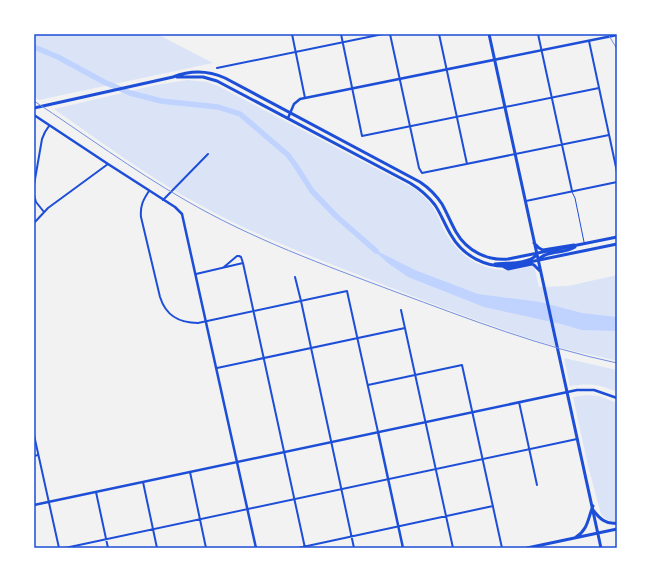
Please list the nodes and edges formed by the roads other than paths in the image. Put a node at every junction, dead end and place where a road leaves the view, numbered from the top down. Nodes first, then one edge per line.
1 (292, 34) edge
2 (342, 34) edge
3 (384, 34) edge
4 (390, 34) edge
5 (439, 34) edge
6 (489, 34) edge
7 (538, 34) edge
8 (617, 35) edge
9 (589, 41) junction
10 (343, 42) junction
11 (541, 50) junction
12 (296, 52) junction
13 (494, 60) junction
14 (217, 68) dead end
15 (447, 70) junction
16 (173, 77) junction
17 (400, 80) junction
18 (599, 88) junction
19 (353, 89) junction
20 (305, 98) junction
21 (552, 98) junction
22 (505, 107) junction
23 (34, 108) edge
24 (290, 112) junction
25 (34, 115) edge
26 (457, 117) junction
27 (288, 118) junction
28 (50, 126) junction
29 (410, 126) junction
30 (609, 135) junction
31 (562, 145) junction
32 (208, 154) dead end
33 (515, 154) junction
34 (108, 164) junction
35 (467, 164) junction
36 (617, 172) edge
37 (617, 182) edge
38 (34, 185) edge
39 (149, 191) junction
40 (572, 191) junction
41 (34, 195) edge
42 (163, 200) junction
43 (525, 201) junction
44 (44, 212) junction
45 (34, 224) edge
46 (617, 237) edge
47 (534, 243) junction
48 (585, 244) junction
49 (617, 244) edge
50 (578, 245) junction
51 (537, 254) junction
52 (538, 260) junction
53 (243, 262) junction
54 (492, 265) junction
55 (502, 266) junction
56 (224, 267) junction
57 (541, 272) junction
58 (196, 274) junction
59 (295, 277) dead end
60 (301, 301) junction
61 (401, 310) dead end
62 (254, 311) junction
63 (207, 321) junction
64 (405, 328) junction
65 (358, 338) junction
66 (311, 348) junction
67 (264, 358) junction
68 (217, 368) junction
69 (415, 375) junction
70 (368, 385) junction
71 (567, 392) junction
72 (617, 398) edge
73 (519, 402) junction
74 (472, 412) junction
75 (425, 422) junction
76 (378, 432) junction
77 (34, 435) edge
78 (577, 439) junction
79 (331, 442) junction
80 (530, 450) junction
81 (284, 452) junction
82 (38, 455) junction
83 (34, 456) edge
84 (483, 460) junction
85 (238, 462) junction
86 (436, 469) junction
87 (190, 472) junction
88 (388, 479) junction
89 (143, 482) junction
90 (537, 485) dead end
91 (342, 490) junction
92 (96, 492) junction
93 (295, 500) junction
94 (49, 502) junction
95 (34, 505) edge
96 (493, 506) junction
97 (593, 508) junction
98 (248, 510) junction
99 (446, 516) junction
100 (200, 520) junction
101 (617, 523) edge
102 (399, 526) junction
103 (153, 529) junction
104 (617, 529) edge
105 (598, 533) junction
106 (352, 537) junction
107 (574, 538) junction
108 (106, 539) junction
109 (305, 547) edge
110 (59, 548) edge
111 (65, 548) edge
112 (108, 548) edge
113 (157, 548) edge
114 (206, 548) edge
115 (256, 548) edge
116 (298, 548) edge
117 (354, 548) edge
118 (403, 548) edge
119 (453, 548) edge
120 (502, 548) edge
121 (527, 548) edge
122 (601, 548) edge

1 - 12 street
2 - 10 street
3 - 10 street
4 - 17 street
5 - 15 street
6 - 13 main road
7 - 11 street
8 - 9 street
9 - 11 street
9 - 18 street
10 - 12 street
10 - 19 street
11 - 13 street
11 - 21 street
12 - 14 street
12 - 20 street
13 - 15 street
13 - 22 main road
15 - 17 street
15 - 26 street
16 - 23 main road
16 - 24 main road
16 - 27 main road
17 - 19 street
17 - 29 street
18 - 21 street
18 - 30 street
19 - 20 street
19 - 29 street
20 - 24 street
21 - 22 street
21 - 31 street
22 - 26 street
22 - 33 main road
24 - 27 street
24 - 51 main road
25 - 28 street
26 - 29 street
26 - 35 street
27 - 54 main road
28 - 34 street
28 - 38 street
29 - 35 street
30 - 31 street
30 - 36 street
31 - 33 street
31 - 40 street
32 - 42 street
33 - 35 street
33 - 43 main road
34 - 39 street
34 - 44 street
37 - 40 street
39 - 42 street
39 - 63 street
40 - 43 street
40 - 48 lane
41 - 44 street
42 - 58 street
43 - 47 main road
44 - 45 street
46 - 48 main road
47 - 50 main road
47 - 51 main road
48 - 50 main road
49 - 52 main road
50 - 51 main road
50 - 52 main road
51 - 52 main road
51 - 54 main road
52 - 55 main road
52 - 57 main road
53 - 56 street
53 - 56 street
53 - 62 street
54 - 55 main road
55 - 57 main road
56 - 58 street
57 - 71 main road
58 - 63 street
59 - 60 street
60 - 62 street
60 - 65 street
60 - 66 street
61 - 64 street
62 - 63 street
62 - 67 street
63 - 68 street
64 - 65 street
64 - 69 street
65 - 66 street
65 - 70 street
66 - 67 street
66 - 79 street
67 - 68 street
67 - 81 street
68 - 85 street
69 - 70 street
69 - 74 street
69 - 75 street
70 - 76 street
71 - 72 street
71 - 73 street
71 - 78 main road
73 - 74 street
73 - 80 street
74 - 75 street
74 - 84 street
75 - 76 street
75 - 86 street
76 - 79 street
76 - 88 street
77 - 82 street
78 - 80 street
78 - 97 main road
79 - 81 street
79 - 91 street
80 - 84 street
80 - 90 street
81 - 85 street
81 - 93 street
82 - 83 street
82 - 94 street
84 - 86 street
84 - 96 street
85 - 87 street
85 - 98 street
86 - 88 street
86 - 99 street
87 - 89 street
87 - 100 street
88 - 91 street
88 - 102 street
89 - 92 street
89 - 103 street
91 - 93 street
91 - 106 street
92 - 94 street
92 - 108 street
93 - 98 street
93 - 109 street
94 - 95 street
94 - 110 street
96 - 99 street
96 - 120 street
97 - 101 main road
97 - 105 main road
97 - 107 main road
98 - 100 street
98 - 115 street
99 - 102 street
99 - 119 street
100 - 103 street
100 - 114 street
102 - 106 street
102 - 118 street
103 - 108 street
103 - 113 street
104 - 105 main road
105 - 107 main road
105 - 122 main road
106 - 109 street
106 - 117 street
107 - 121 main road
108 - 111 street
108 - 112 street
109 - 116 street

